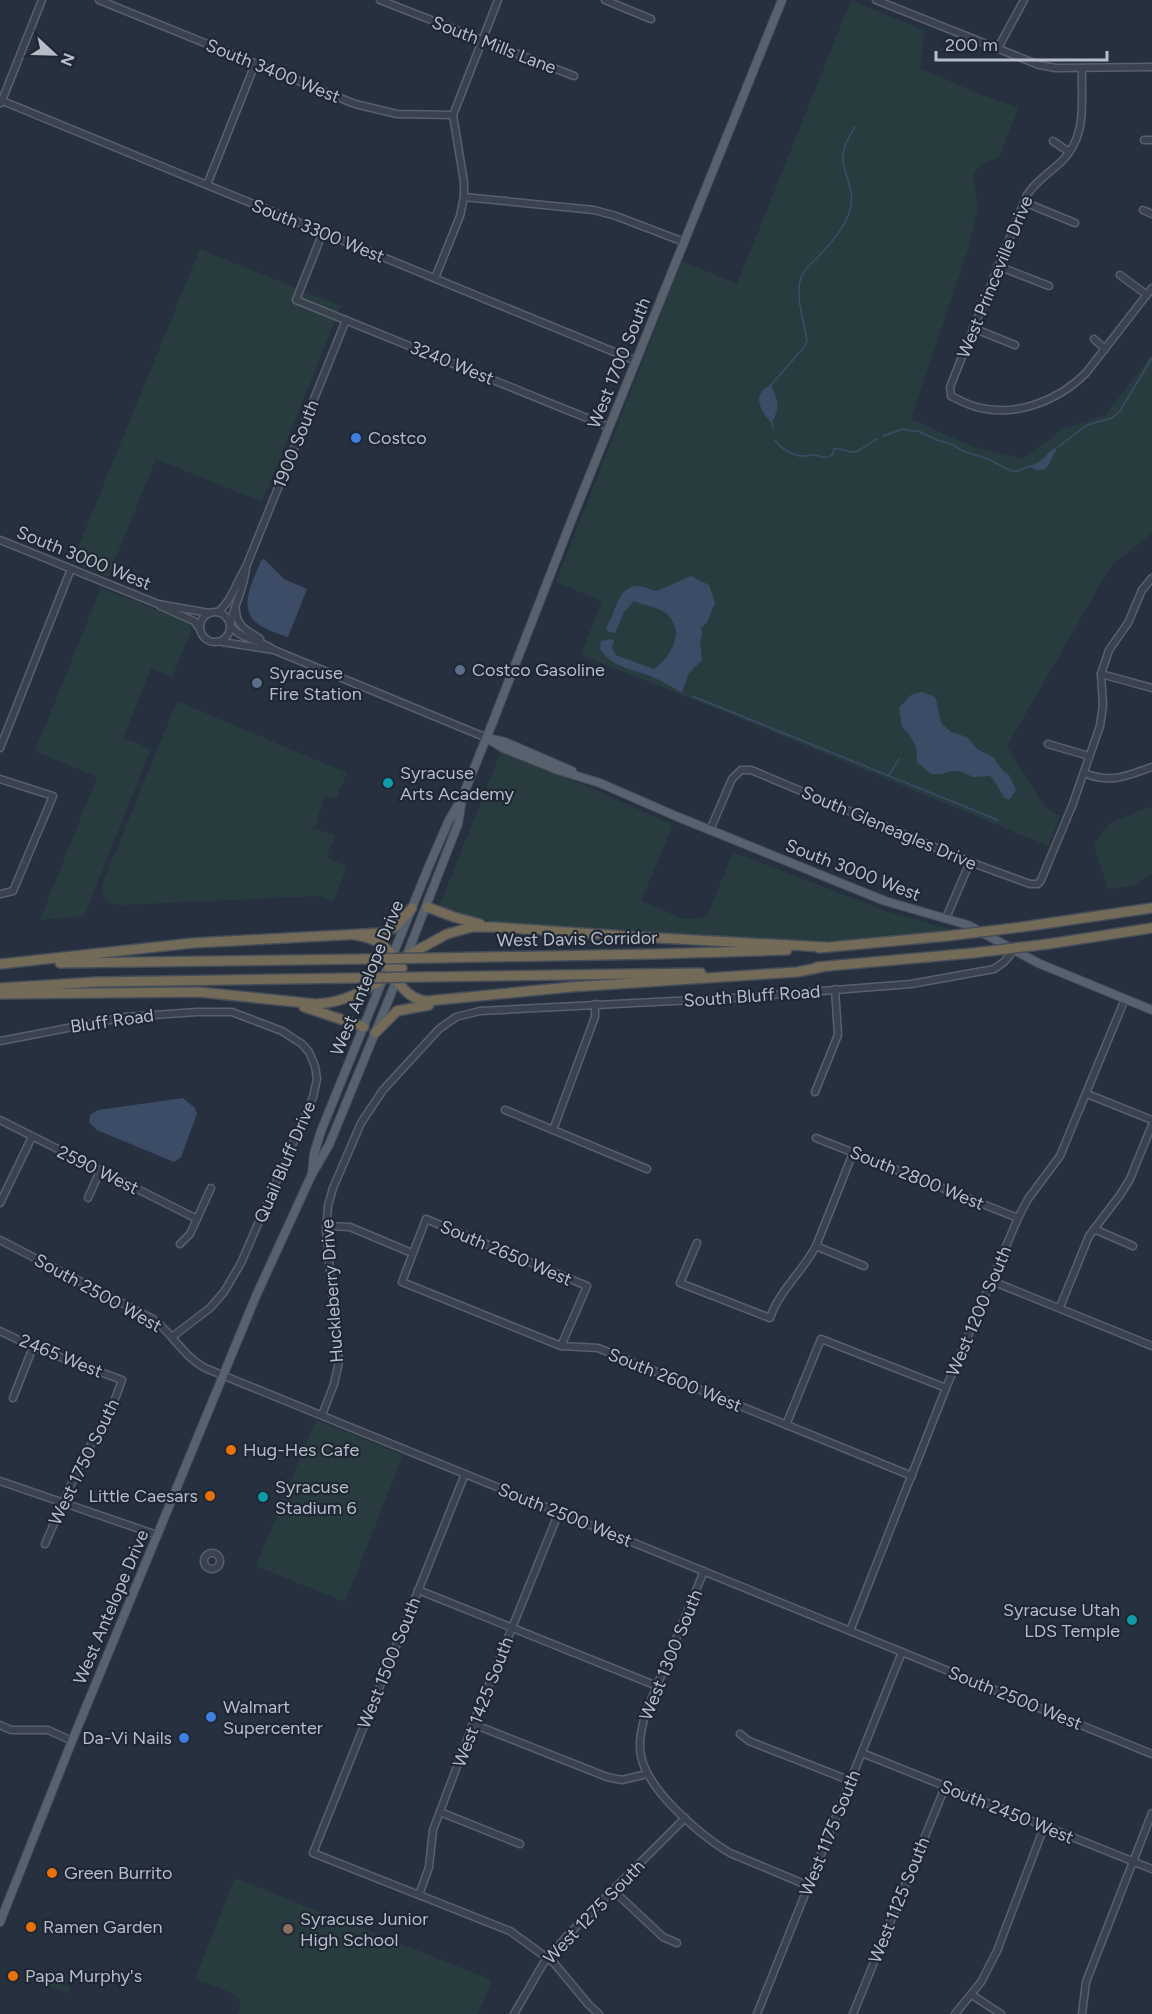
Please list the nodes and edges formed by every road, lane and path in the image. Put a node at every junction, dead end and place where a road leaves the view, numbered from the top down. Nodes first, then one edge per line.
1 (42, 0) edge
2 (99, 0) edge
3 (380, 0) edge
4 (498, 0) edge
5 (605, 0) edge
6 (782, 0) edge
7 (876, 0) edge
8 (1024, 0) edge
9 (651, 19) dead end
10 (482, 40) junction
11 (998, 48) junction
12 (255, 64) junction
13 (1152, 67) edge
14 (1082, 68) junction
15 (574, 76) dead end
16 (0, 102) edge
17 (453, 116) junction
18 (1053, 141) dead end
19 (1069, 152) junction
20 (207, 185) junction
21 (464, 196) junction
22 (1024, 202) junction
23 (1143, 210) dead end
24 (1152, 214) edge
25 (1075, 223) dead end
26 (323, 232) junction
27 (684, 242) junction
28 (998, 266) junction
29 (1120, 275) dead end
30 (435, 278) junction
31 (1049, 286) dead end
32 (1152, 288) edge
33 (1147, 295) junction
34 (346, 320) junction
35 (973, 328) junction
36 (1094, 339) dead end
37 (1015, 345) dead end
38 (1105, 349) junction
39 (636, 361) junction
40 (609, 427) junction
41 (0, 540) edge
42 (246, 567) junction
43 (71, 568) junction
44 (1152, 578) edge
45 (236, 603) junction
46 (158, 604) junction
47 (218, 612) junction
48 (209, 614) junction
49 (230, 625) junction
50 (201, 630) junction
51 (220, 641) junction
52 (265, 643) junction
53 (274, 650) junction
54 (1101, 674) junction
55 (1152, 688) edge
56 (486, 738) junction
57 (1048, 744) dead end
58 (0, 748) edge
59 (1089, 756) junction
60 (1152, 766) edge
61 (1084, 773) junction
62 (0, 779) edge
63 (462, 798) junction
64 (710, 830) junction
65 (970, 862) junction
66 (0, 894) edge
67 (427, 907) junction
68 (412, 908) junction
69 (1152, 908) edge
70 (946, 918) junction
71 (494, 927) junction
72 (1152, 927) edge
73 (355, 935) junction
74 (825, 947) junction
75 (1014, 950) junction
76 (0, 966) edge
77 (822, 967) junction
78 (395, 968) junction
79 (0, 988) edge
80 (835, 989) junction
81 (0, 994) edge
82 (267, 998) junction
83 (1125, 999) junction
84 (440, 1001) junction
85 (596, 1004) junction
86 (1152, 1010) edge
87 (224, 1011) joint
88 (480, 1011) joint
89 (364, 1027) junction
90 (375, 1033) junction
91 (0, 1041) edge
92 (815, 1092) dead end
93 (1087, 1094) junction
94 (505, 1110) dead end
95 (0, 1120) edge
96 (1152, 1120) edge
97 (1152, 1125) edge
98 (553, 1130) junction
99 (32, 1137) junction
100 (816, 1138) dead end
101 (854, 1153) junction
102 (647, 1169) dead end
103 (100, 1171) junction
104 (312, 1174) junction
105 (211, 1188) dead end
106 (88, 1198) dead end
107 (0, 1203) edge
108 (1018, 1218) junction
109 (197, 1219) junction
110 (326, 1226) junction
111 (1094, 1229) junction
112 (0, 1240) edge
113 (697, 1243) dead end
114 (180, 1244) dead end
115 (816, 1246) junction
116 (1133, 1246) dead end
117 (412, 1252) junction
118 (864, 1266) dead end
119 (992, 1281) junction
120 (1060, 1307) junction
121 (0, 1331) edge
122 (172, 1337) junction
123 (561, 1346) junction
124 (1152, 1346) edge
125 (33, 1347) junction
126 (223, 1375) junction
127 (122, 1380) joint
128 (946, 1388) junction
129 (13, 1398) dead end
130 (322, 1415) junction
131 (786, 1425) junction
132 (465, 1474) junction
133 (912, 1476) junction
134 (0, 1481) edge
135 (62, 1503) junction
136 (559, 1512) junction
137 (157, 1535) junction
138 (45, 1544) dead end
139 (704, 1571) junction
140 (418, 1590) junction
141 (512, 1628) junction
142 (850, 1631) junction
143 (902, 1652) junction
144 (657, 1686) junction
145 (473, 1724) junction
146 (0, 1725) edge
147 (740, 1734) dead end
148 (72, 1741) junction
149 (862, 1753) junction
150 (1152, 1754) edge
151 (647, 1774) junction
152 (851, 1781) junction
153 (945, 1787) junction
154 (440, 1812) junction
155 (1152, 1814) edge
156 (685, 1818) junction
157 (1044, 1827) junction
158 (520, 1844) dead end
159 (1133, 1862) junction
160 (1152, 1869) edge
161 (809, 1886) junction
162 (614, 1891) junction
163 (419, 1895) junction
164 (0, 1922) edge
165 (677, 1943) dead end
166 (548, 1958) junction
167 (972, 1995) junction
168 (514, 2014) edge
169 (599, 2014) edge
170 (757, 2014) edge
171 (853, 2014) edge
172 (955, 2014) edge
173 (1001, 2014) edge
174 (1082, 2014) edge

1 - 16 street
2 - 12 street, South 3400 West
3 - 10 street, South Mills Lane
4 - 10 street
5 - 9 street
6 - 27 main road, West 1700 South
7 - 11 street
8 - 11 street
10 - 15 street, South Mills Lane
10 - 17 street
11 - 14 street
12 - 17 street, South 3400 West
12 - 20 street
13 - 14 street
14 - 19 street, West Princeville Drive
16 - 20 street, South 3300 West
17 - 21 street
18 - 19 street
19 - 22 street, West Princeville Drive
20 - 26 street, South 3300 West
21 - 27 street
21 - 30 street
22 - 25 street
22 - 28 street, West Princeville Drive
23 - 24 street
26 - 30 street, South 3300 West
26 - 34 street, 3240 West
27 - 39 main road, West 1700 South
28 - 31 street
28 - 35 street, West Princeville Drive
29 - 33 street
30 - 39 street, South 3300 West
32 - 33 street
33 - 38 street
34 - 40 street, 3240 West
34 - 42 street, 1900 South
35 - 37 street
35 - 38 street, West Princeville Drive
36 - 38 street
39 - 40 main road, West 1700 South
40 - 56 main road, West 1700 South
41 - 43 street, South 3000 West
42 - 45 street
42 - 47 street
43 - 46 street, South 3000 West
43 - 58 street
44 - 54 street
45 - 49 street
45 - 52 street
46 - 48 street, South 3000 West
46 - 50 street, South 3000 West
47 - 48 street
47 - 49 street
48 - 50 street
49 - 51 street
49 - 52 street, South 3000 West
50 - 51 street
51 - 53 street, South 3000 West
52 - 53 street, South 3000 West
53 - 56 street, South 3000 West
54 - 55 street
54 - 59 street
56 - 63 main road, West Antelope Drive
56 - 64 main road, South 3000 West
57 - 59 street
59 - 61 street
60 - 61 street
61 - 65 street, South Gleneagles Drive
62 - 66 street
63 - 67 main road, West Antelope Drive
63 - 68 main road, West Antelope Drive
64 - 65 street, South Gleneagles Drive
64 - 70 main road, South 3000 West
65 - 70 street
67 - 71 highway
67 - 78 main road, West Antelope Drive
68 - 73 highway
68 - 78 main road, West Antelope Drive
69 - 74 highway, West Davis Corridor, bridge
70 - 75 main road, South 3000 West
71 - 74 highway
71 - 78 highway
72 - 77 highway, West Davis Corridor, bridge
73 - 76 highway
73 - 78 highway
74 - 76 highway, West Davis Corridor, bridge
75 - 80 street, South Bluff Road
75 - 83 main road, South 3000 West
77 - 79 highway, West Davis Corridor, bridge
77 - 84 highway
78 - 82 highway
78 - 84 highway
78 - 89 main road, West Antelope Drive
78 - 90 main road, West Antelope Drive
80 - 85 street, South Bluff Road
80 - 92 street
81 - 82 highway
82 - 89 highway
83 - 86 main road, South 3000 West
83 - 93 street, West 1200 South
84 - 90 highway
85 - 88 street, South Bluff Road
85 - 98 street
87 - 91 street, Bluff Road
87 - 122 street, Quail Bluff Drive
88 - 110 street, Huckleberry Drive
89 - 104 main road, West Antelope Drive
90 - 104 main road, West Antelope Drive
93 - 96 street
93 - 108 street, West 1200 South
94 - 98 street
95 - 99 street, 2590 West
97 - 111 street
98 - 102 street
99 - 103 street, 2590 West
99 - 107 street
100 - 101 street, South 2800 West
101 - 108 street, South 2800 West
101 - 115 street
103 - 106 street
103 - 109 street, 2590 West
104 - 126 main road, West Antelope Drive
105 - 109 street
108 - 119 street, West 1200 South
109 - 114 street
110 - 117 street
110 - 130 street, Huckleberry Drive
111 - 116 street
111 - 120 street
112 - 122 street, South 2500 West
113 - 115 street
115 - 118 street
117 - 123 street, South 2600 West
117 - 123 street, South 2650 West
119 - 120 street
119 - 128 street, West 1200 South
120 - 124 street
121 - 125 street, 2465 West
122 - 126 street, South 2500 West
123 - 131 street, South 2600 West
125 - 127 street, 2465 West
125 - 129 street
126 - 130 street, South 2500 West
126 - 137 main road, West Antelope Drive
127 - 135 street, West 1750 South
128 - 131 street
128 - 133 street, West 1200 South
130 - 132 street, South 2500 West
131 - 133 street, South 2600 West
132 - 136 street, South 2500 West
132 - 140 street, West 1500 South
133 - 142 street, West 1200 South
134 - 135 street
135 - 137 street
135 - 138 street, West 1750 South
136 - 139 street, South 2500 West
136 - 141 street, West 1425 South
137 - 148 main road, West Antelope Drive
139 - 142 street, South 2500 West
139 - 144 street, West 1300 South
140 - 141 street
140 - 163 street, West 1500 South
141 - 144 street
141 - 145 street, West 1425 South
142 - 143 street, South 2500 West
143 - 149 street, West 1175 South
143 - 150 street, South 2500 West
144 - 151 street, West 1300 South
145 - 151 street
145 - 154 street, West 1425 South
146 - 148 street
147 - 152 street
148 - 164 main road, West Antelope Drive
149 - 152 street, West 1175 South
149 - 153 street, South 2450 West
151 - 156 street
152 - 161 street, West 1175 South
153 - 157 street, South 2450 West
153 - 171 street, West 1125 South
154 - 158 street
154 - 163 street, West 1425 South
155 - 159 street
156 - 161 street
156 - 162 street, West 1275 South
157 - 159 street, South 2450 West
157 - 167 street
159 - 160 street, South 2450 West
159 - 174 street
161 - 170 street, West 1175 South
162 - 165 street
162 - 166 street, West 1275 South
163 - 166 street
166 - 168 street, West 1275 South
166 - 169 street
167 - 172 street
167 - 173 street

